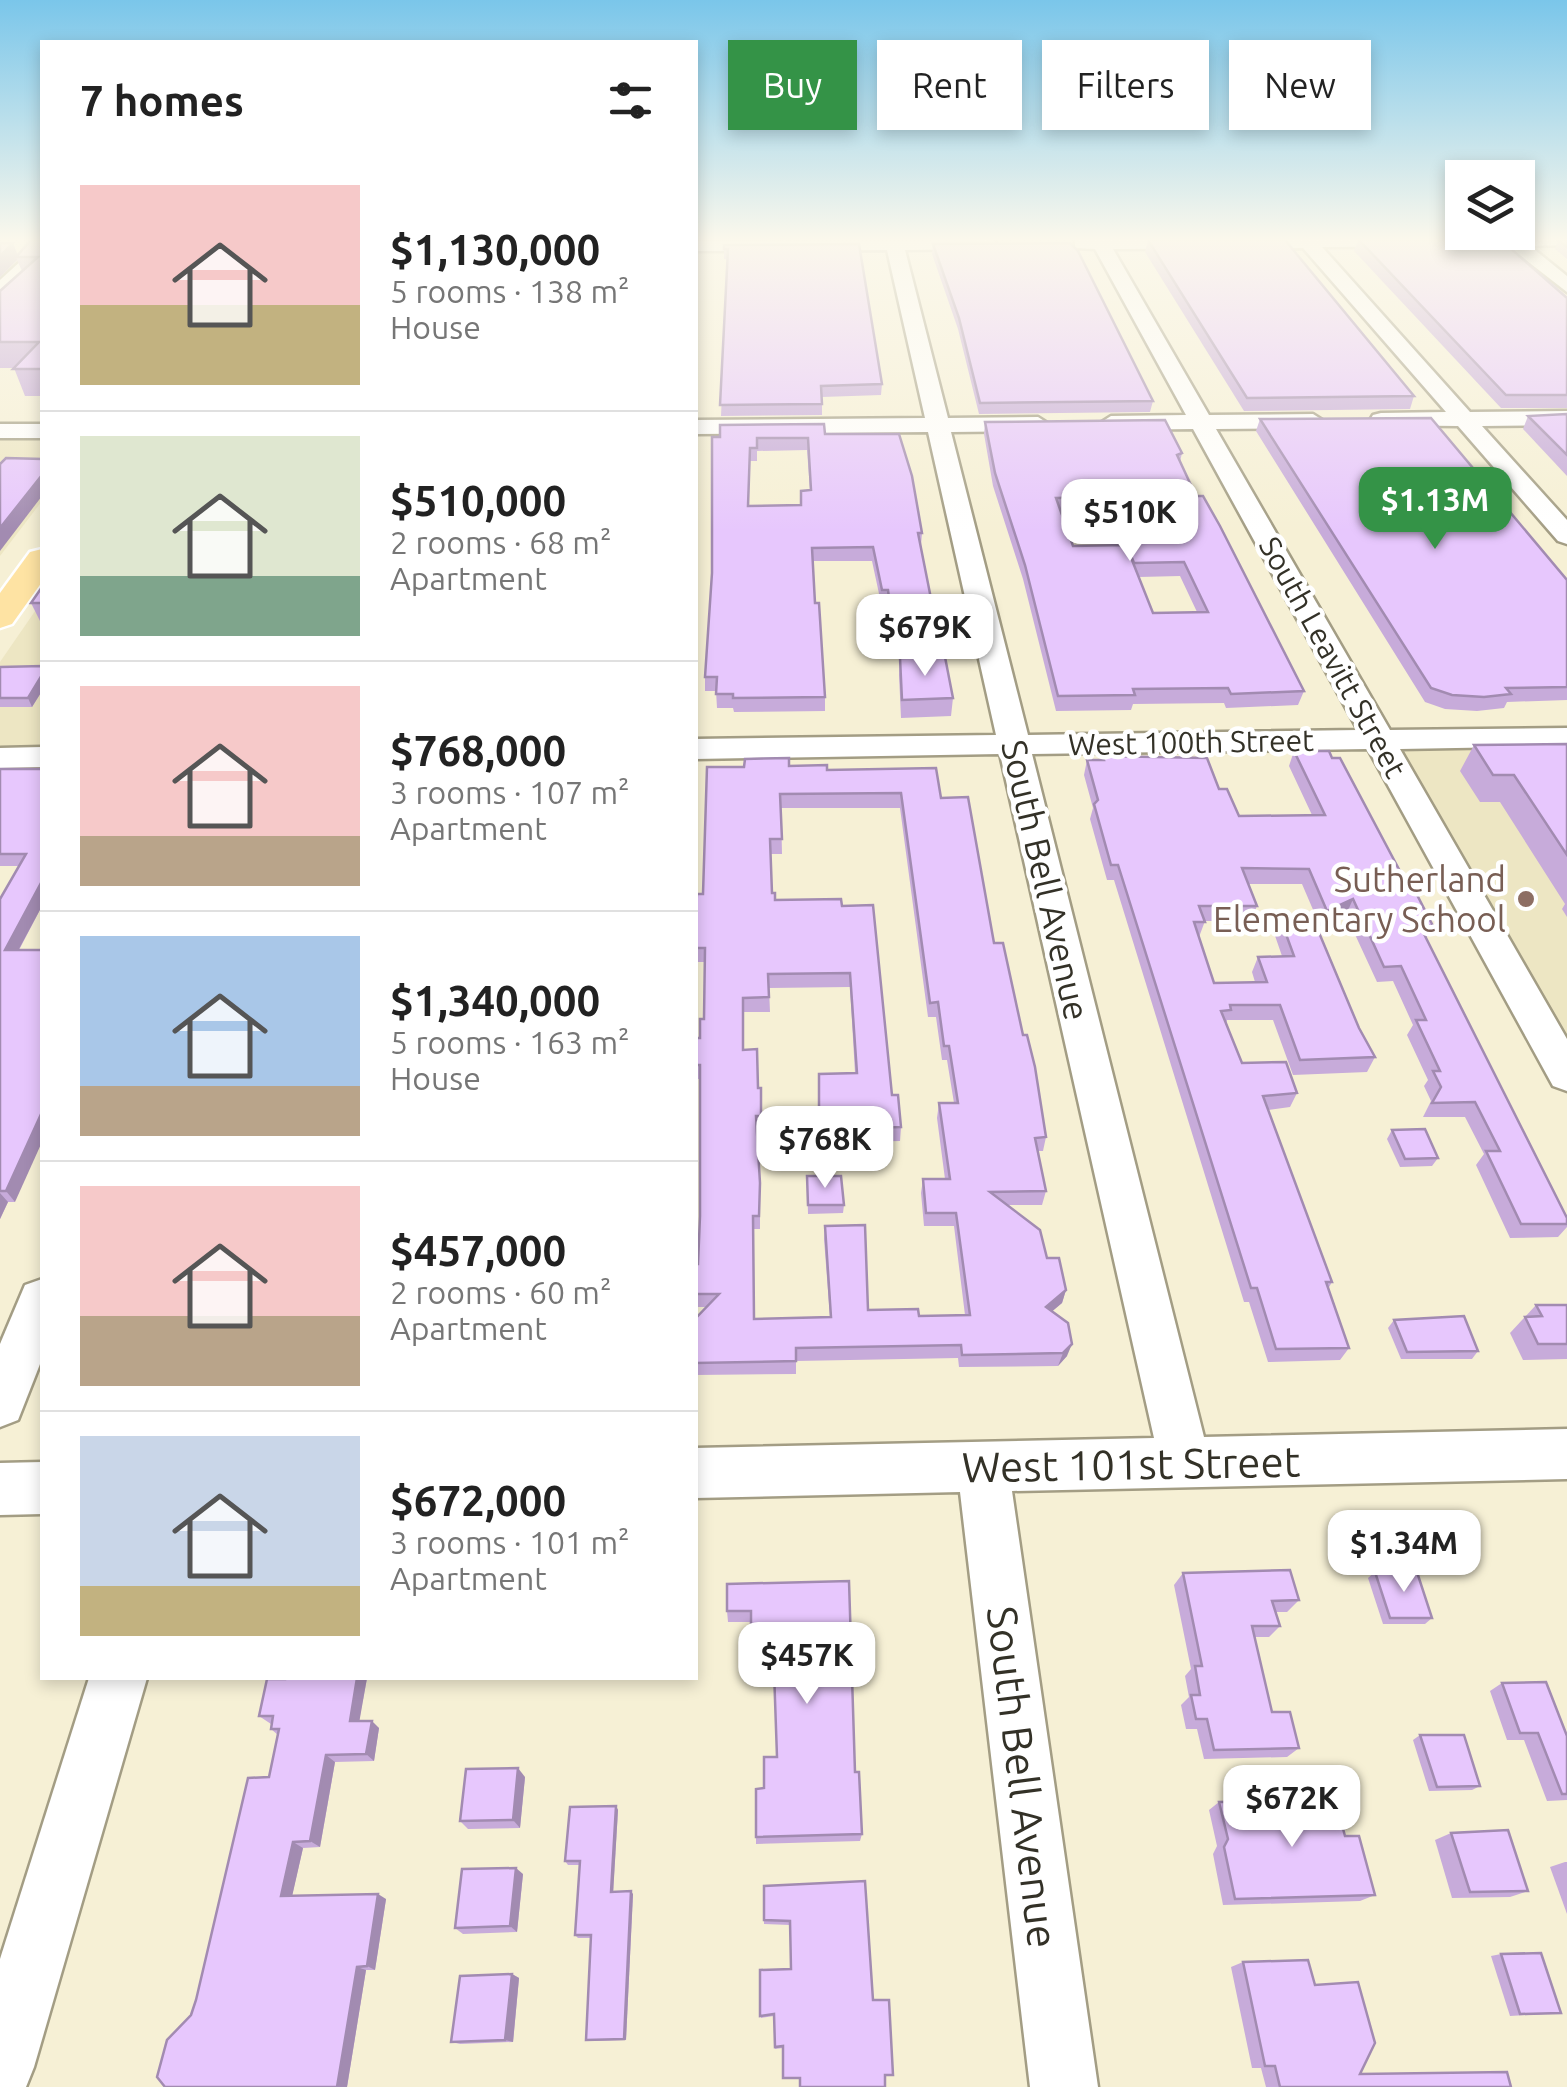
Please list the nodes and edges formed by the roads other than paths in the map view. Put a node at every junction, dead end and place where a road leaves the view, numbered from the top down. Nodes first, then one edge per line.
1 (917, 337) edge
2 (1154, 337) edge
3 (1392, 337) edge
4 (1567, 418) edge
5 (1464, 419) junction
6 (1201, 422) junction
7 (938, 424) junction
8 (698, 426) edge
9 (0, 431) edge
10 (40, 431) edge
11 (1567, 536) edge
12 (40, 561) edge
13 (0, 617) edge
14 (1567, 737) edge
15 (1379, 740) junction
16 (1014, 744) junction
17 (698, 749) edge
18 (40, 757) edge
19 (0, 758) edge
20 (1567, 1075) edge
21 (40, 1305) edge
22 (0, 1402) edge
23 (1567, 1454) edge
24 (1185, 1462) junction
25 (983, 1467) junction
26 (698, 1473) edge
27 (40, 1488) edge
28 (0, 1489) edge
29 (117, 1680) edge
30 (0, 2068) edge
31 (1064, 2087) edge

1 - 7 street, South Bell Avenue
2 - 6 street, South Leavitt Street
3 - 5 street
4 - 5 street
5 - 6 street
5 - 11 street
6 - 7 street
6 - 15 street, South Leavitt Street
7 - 8 street
7 - 16 street, South Bell Avenue
9 - 10 street
12 - 13 main road
14 - 15 street, West 100th Street
15 - 16 street, West 100th Street
15 - 20 street, South Leavitt Street
16 - 17 street, West 100th Street
16 - 24 street, South Bell Avenue
18 - 19 street
21 - 22 street
23 - 24 street, West 101st Street
24 - 25 street, West 101st Street
25 - 26 street, West 101st Street
25 - 31 street, South Bell Avenue
27 - 28 street
29 - 30 street

